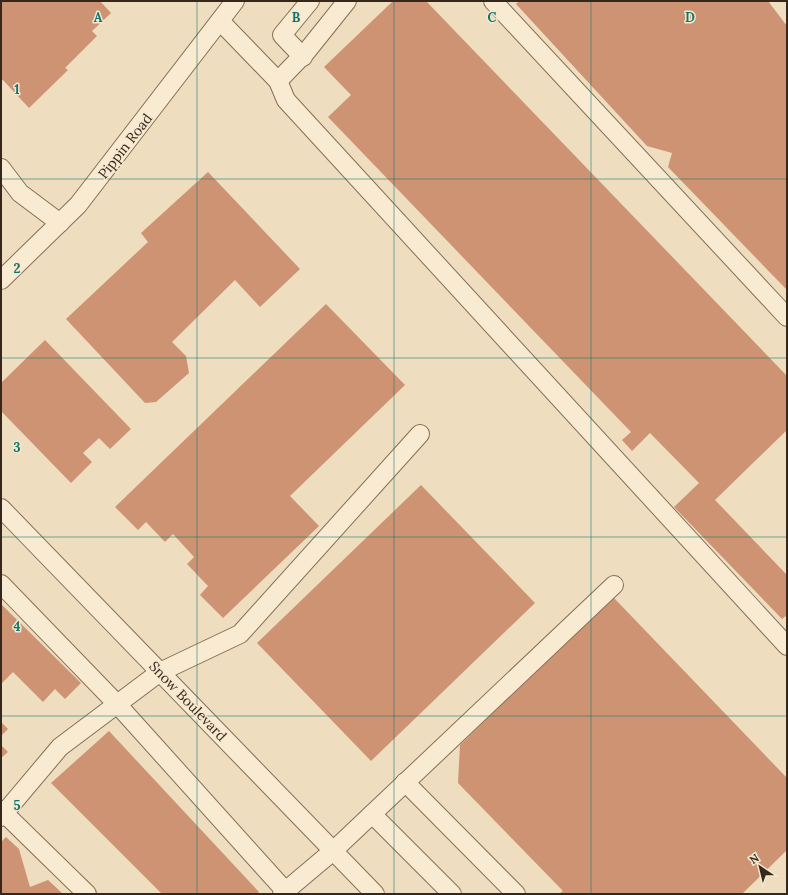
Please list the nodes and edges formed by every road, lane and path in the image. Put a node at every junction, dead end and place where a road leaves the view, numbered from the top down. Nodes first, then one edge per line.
1 (236, 1) edge
2 (310, 1) edge
3 (346, 1) edge
4 (493, 1) edge
5 (220, 21) junction
6 (303, 57) junction
7 (278, 81) junction
8 (1, 168) edge
9 (60, 223) junction
10 (1, 280) edge
11 (787, 317) edge
12 (420, 434) dead end
13 (1, 508) edge
14 (1, 584) edge
15 (614, 585) dead end
16 (787, 646) edge
17 (160, 672) junction
18 (117, 704) junction
19 (405, 782) junction
20 (2, 814) edge
21 (372, 814) junction
22 (333, 851) junction
23 (285, 893) edge
24 (87, 894) edge
25 (375, 894) edge
26 (452, 894) edge
27 (516, 894) edge

1 - 5 street, Pippin Road
2 - 6 street
3 - 6 street
4 - 11 street
5 - 7 street
5 - 9 street, Pippin Road
6 - 7 street
7 - 16 street
8 - 9 street
9 - 10 street, Pippin Road
12 - 17 street
13 - 17 street, Snow Boulevard
14 - 18 street
15 - 19 street
17 - 18 street
17 - 22 street, Snow Boulevard
18 - 20 street
18 - 23 street
19 - 21 street
19 - 27 street
20 - 24 street
21 - 22 street
21 - 26 street
22 - 23 street
22 - 25 street, Snow Boulevard

